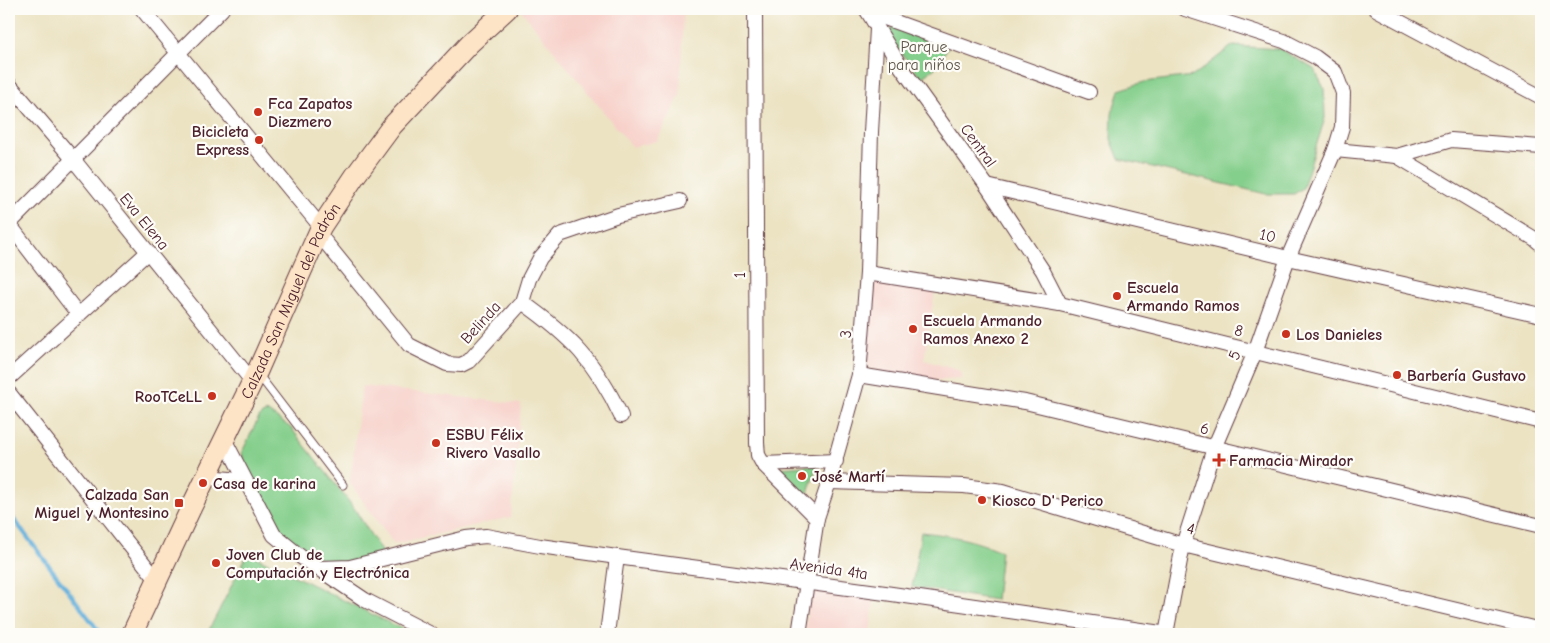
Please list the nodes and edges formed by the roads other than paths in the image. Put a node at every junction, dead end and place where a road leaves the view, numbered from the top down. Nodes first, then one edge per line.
1 (142, 9) edge
2 (222, 9) edge
3 (507, 9) edge
4 (754, 9) edge
5 (1185, 9) edge
6 (1376, 9) edge
7 (867, 10) edge
8 (877, 29) junction
9 (178, 52) junction
10 (9, 84) edge
11 (1089, 92) dead end
12 (1541, 97) edge
13 (1541, 147) edge
14 (1335, 150) junction
15 (1397, 156) junction
16 (72, 159) junction
17 (987, 186) junction
18 (680, 201) dead end
19 (9, 224) edge
20 (320, 230) junction
21 (1541, 244) edge
22 (148, 252) junction
23 (1288, 258) junction
24 (867, 273) junction
25 (522, 302) junction
26 (1060, 304) junction
27 (78, 314) junction
28 (1541, 315) edge
29 (1254, 352) junction
30 (859, 375) junction
31 (255, 377) junction
32 (9, 378) edge
33 (9, 394) edge
34 (621, 416) dead end
35 (1541, 422) edge
36 (224, 439) junction
37 (1214, 448) junction
38 (836, 461) junction
39 (763, 464) junction
40 (206, 477) junction
41 (829, 482) junction
42 (248, 484) junction
43 (343, 485) dead end
44 (817, 518) junction
45 (1541, 526) edge
46 (1183, 545) junction
47 (617, 558) junction
48 (320, 568) junction
49 (158, 580) junction
50 (807, 583) junction
51 (1541, 630) edge
52 (132, 634) edge
53 (431, 634) edge
54 (607, 634) edge
55 (800, 634) edge
56 (1167, 634) edge

1 - 9 street, Belinda
2 - 9 street
3 - 20 main road, Calzada San Miguel del Padrón
4 - 39 street, 1
5 - 14 street, 5
6 - 12 street
7 - 8 street, Central
7 - 11 street
8 - 17 street, Central
8 - 24 street, 3
9 - 16 street
9 - 20 street, Belinda
10 - 16 street, Eva Elena
13 - 15 street
14 - 15 street
14 - 23 street, 5
15 - 21 street
16 - 19 street
16 - 22 street, Eva Elena
17 - 23 street, 10
17 - 26 street, Central
18 - 25 street, Belinda
19 - 27 street
20 - 25 street, Belinda
20 - 31 main road, Calzada San Miguel del Padrón
22 - 27 street
22 - 31 street, Eva Elena
23 - 28 street, 10
23 - 29 street, 5
24 - 26 street, 8
24 - 30 street, 3
25 - 34 street
26 - 29 street, 8
27 - 32 street
29 - 35 street, 8
29 - 37 street, 5
30 - 37 street, 6
30 - 38 street, 3
31 - 36 main road, Calzada San Miguel del Padrón
31 - 43 lane
33 - 49 street
36 - 40 main road, Calzada San Miguel del Padrón
36 - 42 street
37 - 45 street, 6
37 - 46 street, 5
38 - 39 street
38 - 41 street, 3
39 - 44 street
40 - 42 street
40 - 49 main road, Calzada San Miguel del Padrón
41 - 44 street, 3
41 - 46 street, 4
42 - 48 street
44 - 50 street, 3
46 - 51 street, 4
46 - 56 street, 5
47 - 48 street, Avenida 4ta
47 - 50 street, Avenida 4ta
47 - 54 street
48 - 53 street
49 - 52 main road, Calzada San Miguel del Padrón
50 - 55 street, 3
50 - 56 street, Avenida 4ta

